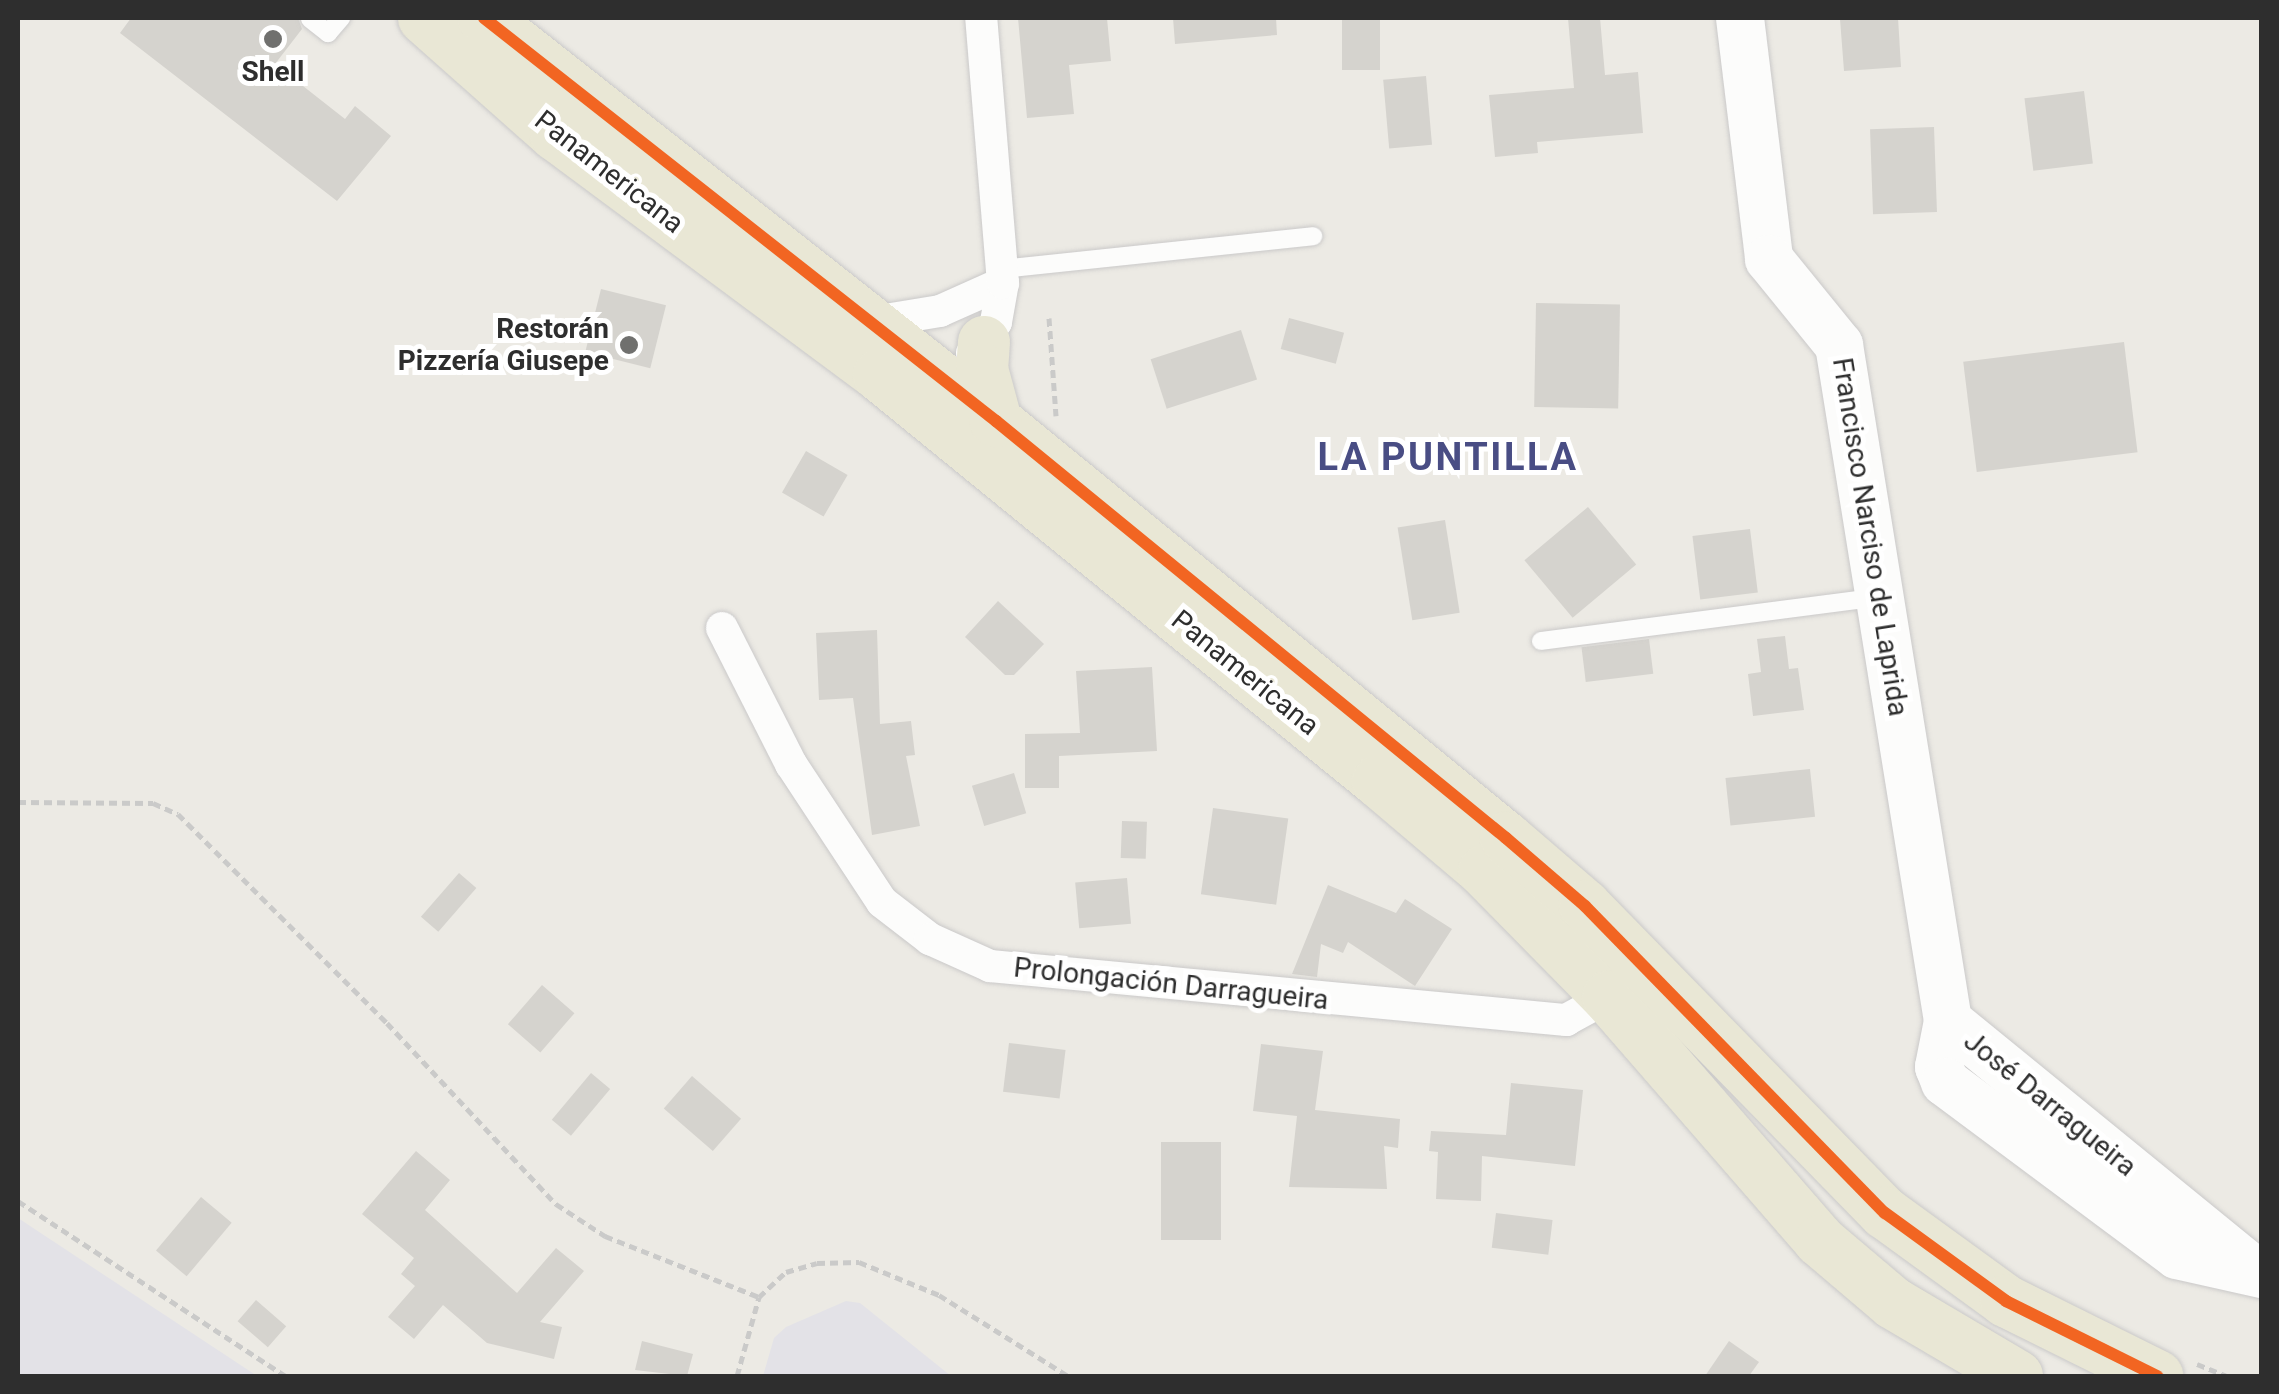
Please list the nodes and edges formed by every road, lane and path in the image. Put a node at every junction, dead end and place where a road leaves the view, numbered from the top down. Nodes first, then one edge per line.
1 (341, 18) edge
2 (424, 18) edge
3 (484, 18) edge
4 (981, 18) edge
5 (1740, 18) edge
6 (310, 19) edge
7 (1313, 236) dead end
8 (1002, 276) junction
9 (873, 322) junction
10 (984, 342) junction
11 (937, 374) junction
12 (879, 376) junction
13 (996, 420) junction
14 (1880, 597) junction
15 (722, 628) dead end
16 (1542, 641) dead end
17 (18, 802) edge
18 (1608, 998) junction
19 (1948, 1020) joint
20 (18, 1200) edge
21 (2259, 1273) edge
22 (759, 1297) junction
23 (2093, 1362) edge
24 (1995, 1369) edge
25 (285, 1376) edge
26 (737, 1376) edge
27 (1068, 1376) edge
28 (2157, 1376) edge

1 - 6 lane
2 - 12 main road, Panamericana
3 - 9 main road, Panamericana
4 - 8 street
5 - 14 street, Francisco Narciso de Laprida
7 - 8 lane
8 - 9 street
8 - 10 street
9 - 11 main road, Panamericana
10 - 11 street
10 - 13 main road
11 - 12 street
11 - 13 main road, Panamericana
12 - 18 main road, Panamericana
13 - 23 main road, Panamericana
14 - 16 lane
14 - 19 street, Francisco Narciso de Laprida
15 - 18 street, Prolongación Darragueira
17 - 22 path
18 - 24 main road, Panamericana
19 - 21 street, José Darragueira
20 - 25 path
22 - 26 path
22 - 27 path
23 - 28 main road, Panamericana

